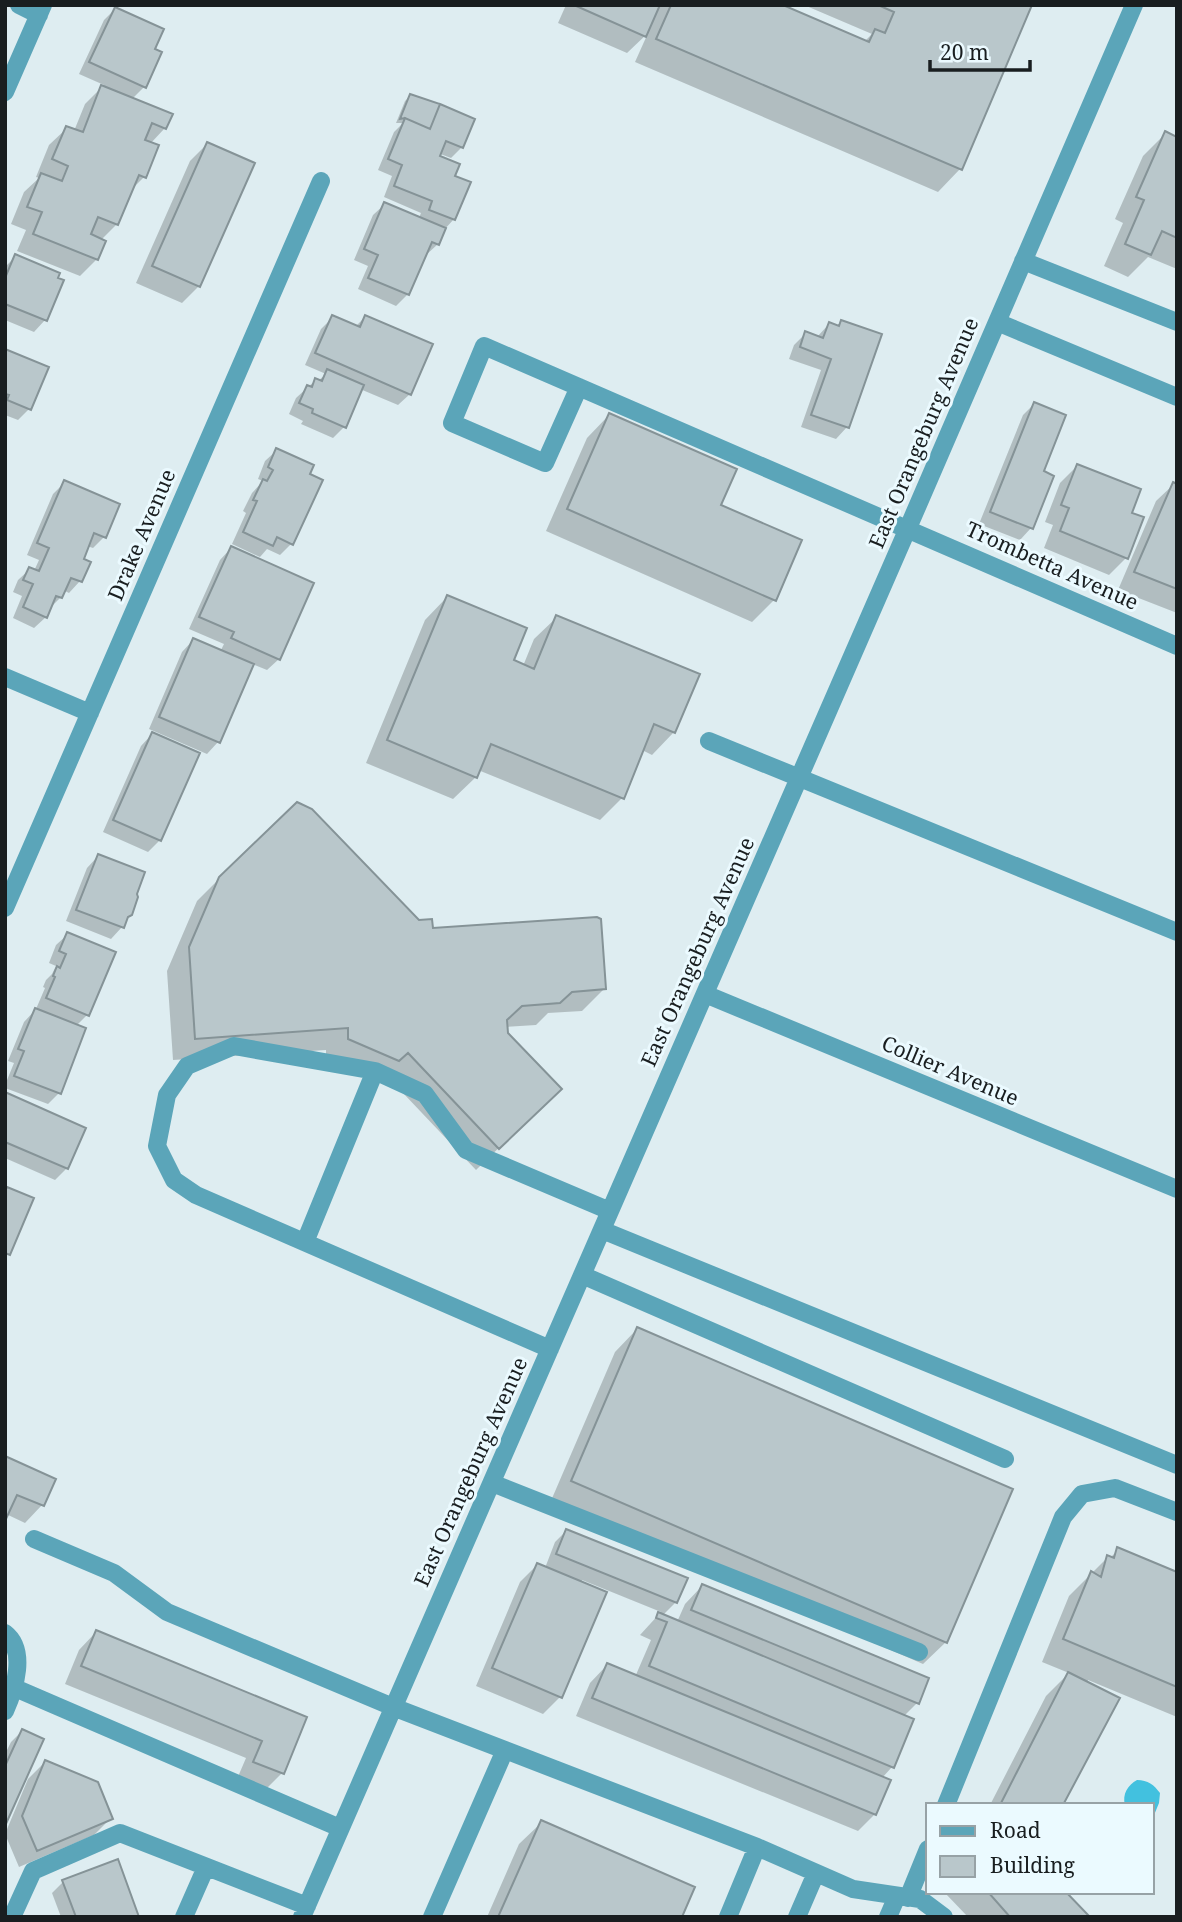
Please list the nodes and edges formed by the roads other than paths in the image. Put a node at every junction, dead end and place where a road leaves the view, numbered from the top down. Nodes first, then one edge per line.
1 (19, 5) edge
2 (1133, 5) edge
3 (41, 10) edge
4 (5, 92) edge
5 (321, 181) dead end
6 (1023, 261) junction
7 (997, 322) junction
8 (1177, 322) edge
9 (579, 387) junction
10 (1177, 397) edge
11 (908, 528) junction
12 (1177, 646) edge
13 (5, 677) edge
14 (90, 713) junction
15 (709, 741) dead end
16 (800, 777) junction
17 (5, 908) edge
18 (1177, 932) edge
19 (705, 994) junction
20 (375, 1071) junction
21 (1177, 1189) edge
22 (610, 1211) junction
23 (602, 1230) junction
24 (306, 1242) junction
25 (582, 1275) junction
26 (550, 1349) junction
27 (1005, 1459) dead end
28 (1177, 1465) edge
29 (492, 1483) junction
30 (1177, 1512) edge
31 (34, 1538) dead end
32 (5, 1633) edge
33 (919, 1652) dead end
34 (15, 1688) junction
35 (393, 1707) junction
36 (5, 1711) edge
37 (505, 1750) junction
38 (947, 1803) edge
39 (340, 1828) junction
40 (757, 1847) junction
41 (926, 1853) edge
42 (206, 1867) junction
43 (816, 1873) junction
44 (903, 1897) junction
45 (304, 1911) edge
46 (12, 1917) edge
47 (184, 1917) edge
48 (432, 1917) edge
49 (729, 1917) edge
50 (797, 1917) edge
51 (888, 1917) edge
52 (944, 1917) edge

1 - 3 street
2 - 6 street, East Orangeburg Avenue
3 - 4 street
5 - 14 street, Drake Avenue
6 - 7 street, East Orangeburg Avenue
6 - 8 street
7 - 10 street
7 - 11 street, East Orangeburg Avenue
9 - 9 street, Trombetta Avenue
9 - 11 street, Trombetta Avenue
11 - 12 street, Trombetta Avenue
11 - 16 street, East Orangeburg Avenue
13 - 14 street
14 - 17 street, Drake Avenue
15 - 16 street
16 - 18 street
16 - 19 street, East Orangeburg Avenue
19 - 21 street, Collier Avenue
19 - 22 street, East Orangeburg Avenue
20 - 22 street
20 - 24 street
20 - 24 street
22 - 23 street, East Orangeburg Avenue
23 - 25 street, East Orangeburg Avenue
23 - 28 street
24 - 26 street
25 - 26 street, East Orangeburg Avenue
25 - 27 street
26 - 29 street, East Orangeburg Avenue
29 - 33 street
29 - 35 street, East Orangeburg Avenue
30 - 38 street
31 - 35 street
32 - 34 street
34 - 36 street
34 - 39 street
35 - 37 street
35 - 39 street, East Orangeburg Avenue
37 - 40 street
37 - 48 street
39 - 45 street, East Orangeburg Avenue
40 - 43 street
40 - 49 street
41 - 44 street
42 - 45 street
42 - 46 street
42 - 47 street
43 - 44 street
43 - 50 street
44 - 51 street
44 - 52 street

